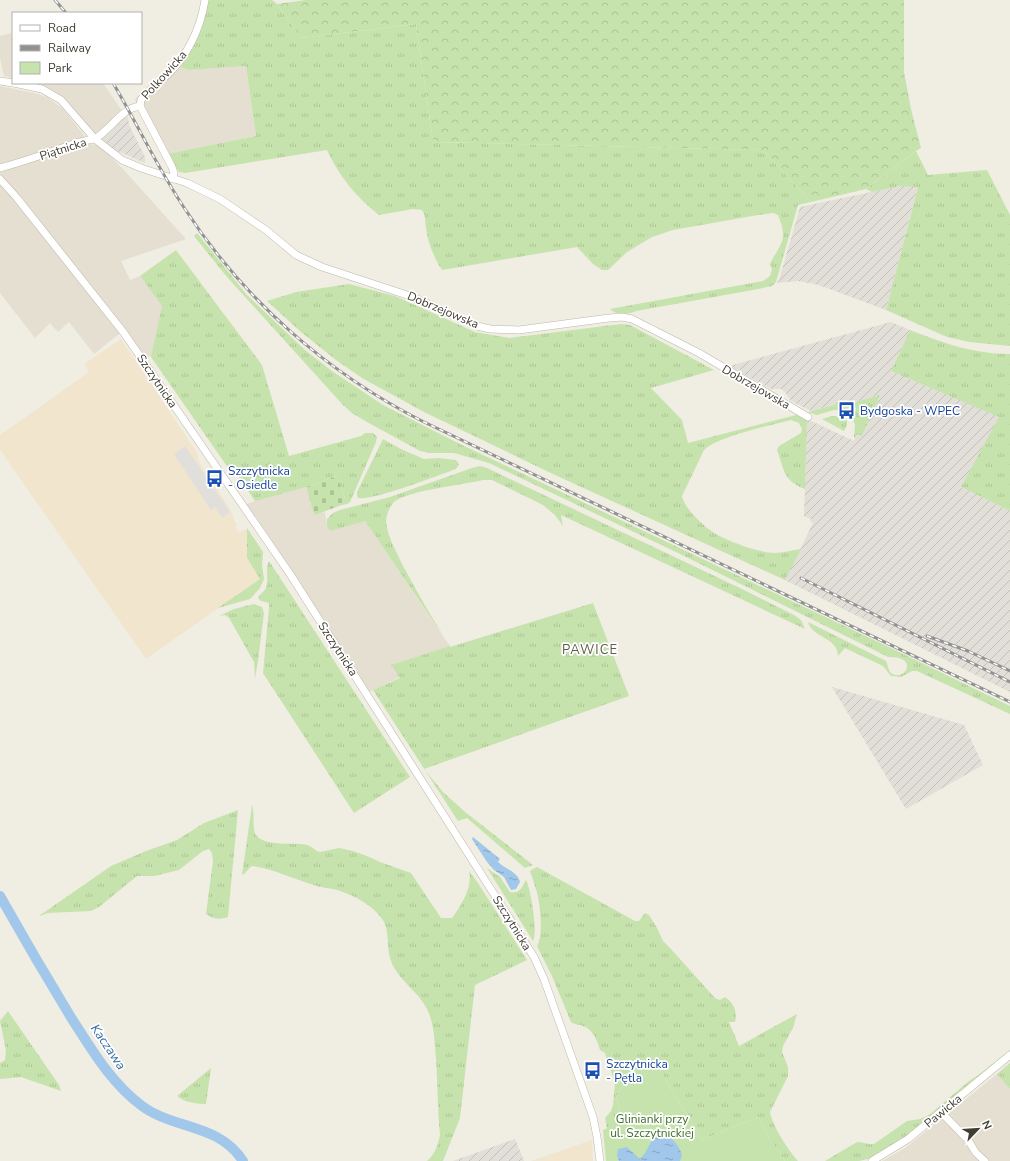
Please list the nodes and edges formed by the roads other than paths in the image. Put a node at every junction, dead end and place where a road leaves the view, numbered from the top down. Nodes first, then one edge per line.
1 (204, 0) edge
2 (0, 81) edge
3 (12, 83) edge
4 (19, 84) edge
5 (140, 106) junction
6 (95, 139) junction
7 (0, 168) edge
8 (0, 179) edge
9 (173, 179) junction
10 (808, 417) dead end
11 (1010, 1055) edge
12 (942, 1112) junction
13 (600, 1161) edge
14 (872, 1161) edge
15 (985, 1161) edge

1 - 5 street, Polkowicka
2 - 3 street, Dobrzejowska
4 - 6 street, Dobrzejowska
5 - 6 street, Piątnicka
5 - 9 street
6 - 7 street, Piątnicka
6 - 9 street, Dobrzejowska
8 - 13 street, Szczytnicka
9 - 10 street, Dobrzejowska
11 - 12 street, Pawicka
12 - 14 street, Pawicka
12 - 15 street

